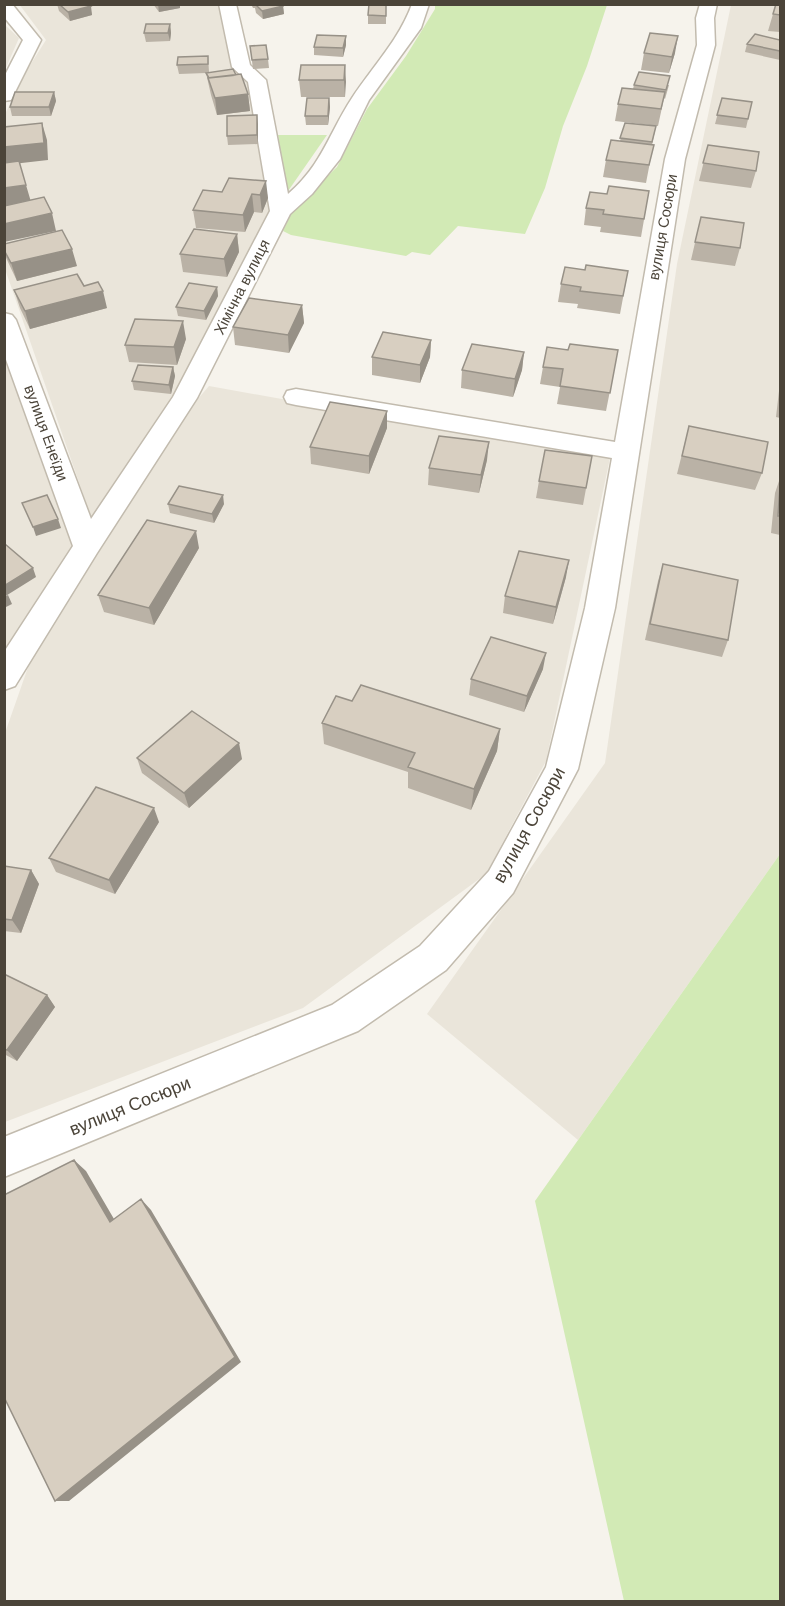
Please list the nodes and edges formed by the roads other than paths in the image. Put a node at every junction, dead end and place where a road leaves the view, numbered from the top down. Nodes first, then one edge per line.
1 (227, 4) edge
2 (421, 4) edge
3 (709, 4) edge
4 (4, 5) edge
5 (4, 96) edge
6 (281, 210) junction
7 (4, 320) edge
8 (296, 397) dead end
9 (626, 452) junction
10 (87, 546) junction
11 (4, 678) edge
12 (4, 1157) edge

1 - 6 street
2 - 6 street
3 - 9 street, вулиця Сосюри
4 - 5 street
6 - 10 street, Хімічна вулиця
7 - 10 street, вулиця Енеїди
8 - 9 street
9 - 12 street, вулиця Сосюри
10 - 11 street, Хімічна вулиця

